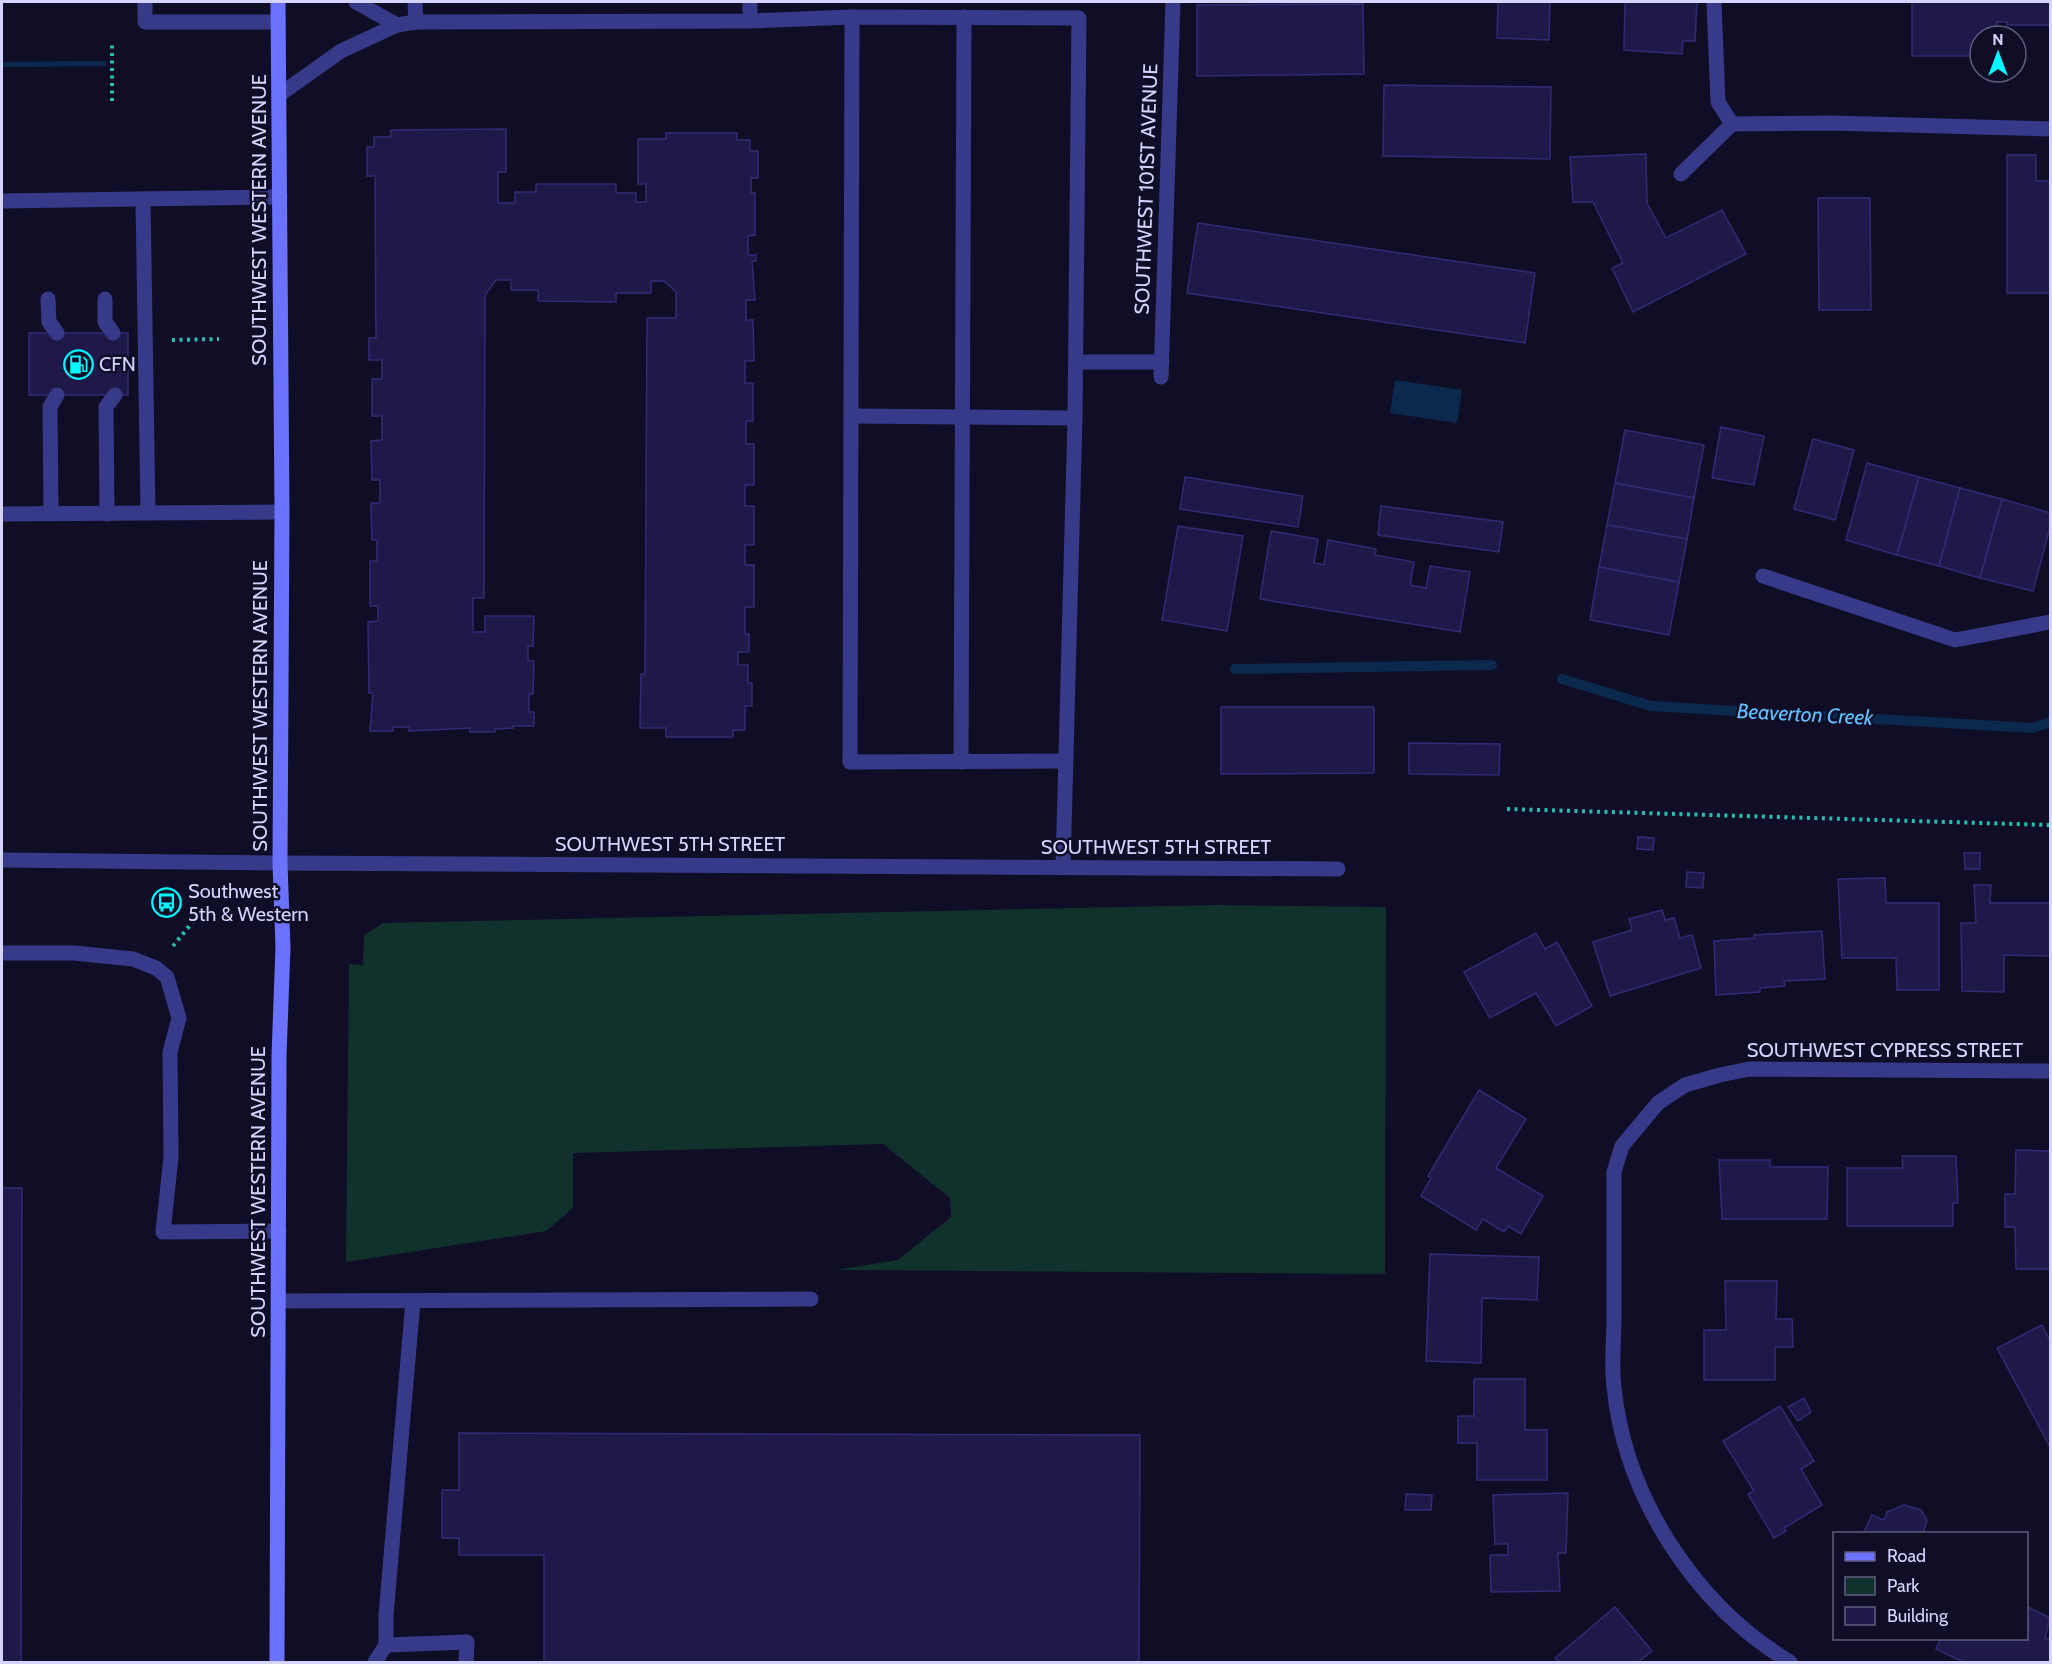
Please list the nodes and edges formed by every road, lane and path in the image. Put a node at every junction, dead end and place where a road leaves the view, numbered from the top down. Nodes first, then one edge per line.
1 (145, 2) edge
2 (278, 2) edge
3 (356, 2) edge
4 (416, 2) edge
5 (750, 2) edge
6 (1080, 2) edge
7 (1173, 2) edge
8 (1714, 3) dead end
9 (852, 17) junction
10 (964, 17) junction
11 (1079, 18) junction
12 (750, 21) junction
13 (278, 22) junction
14 (416, 22) junction
15 (398, 25) junction
16 (112, 43) dead end
17 (279, 95) junction
18 (112, 101) dead end
19 (1732, 124) junction
20 (2050, 129) edge
21 (1680, 174) dead end
22 (280, 197) junction
23 (143, 199) junction
24 (2, 201) edge
25 (48, 299) dead end
26 (105, 299) dead end
27 (49, 329) dead end
28 (105, 329) dead end
29 (219, 339) dead end
30 (146, 340) junction
31 (1076, 362) junction
32 (49, 399) dead end
33 (106, 399) dead end
34 (851, 416) junction
35 (962, 418) junction
36 (1076, 418) junction
37 (282, 512) junction
38 (148, 513) junction
39 (2, 514) edge
40 (51, 514) junction
41 (107, 514) junction
42 (1763, 576) dead end
43 (2050, 622) edge
44 (1065, 761) junction
45 (961, 762) junction
46 (1507, 809) dead end
47 (2050, 825) edge
48 (2, 860) edge
49 (280, 862) junction
50 (1063, 867) junction
51 (1338, 869) dead end
52 (196, 918) dead end
53 (2, 953) edge
54 (156, 968) junction
55 (2050, 1071) edge
56 (279, 1231) junction
57 (811, 1299) dead end
58 (278, 1301) junction
59 (413, 1301) junction
60 (386, 1645) junction
61 (278, 1662) edge
62 (375, 1662) edge
63 (466, 1662) edge
64 (1791, 1662) edge

1 - 13 street
2 - 13 main road, SOUTHWEST WESTERN AVENUE
3 - 15 street
4 - 14 street
5 - 12 street
6 - 11 street
7 - 31 street, SOUTHWEST 101ST AVENUE
8 - 19 street
9 - 10 street
9 - 12 street
9 - 34 street
10 - 11 street
10 - 35 street
11 - 31 street
12 - 14 street
13 - 17 main road, SOUTHWEST WESTERN AVENUE
14 - 15 street
15 - 17 street
16 - 18 path
17 - 22 main road, SOUTHWEST WESTERN AVENUE
19 - 20 street
19 - 21 street
22 - 23 street
22 - 37 main road, SOUTHWEST WESTERN AVENUE
23 - 24 street
23 - 30 street
25 - 27 street
26 - 28 street
29 - 30 path
30 - 38 street
31 - 36 street
32 - 40 street
33 - 41 street
34 - 35 street
34 - 45 street
35 - 36 street
35 - 45 street
36 - 44 street
37 - 38 street
37 - 49 main road, SOUTHWEST WESTERN AVENUE
38 - 41 street
39 - 40 street
40 - 41 street
42 - 43 street
44 - 45 street
44 - 50 street
46 - 47 path
48 - 49 street, SOUTHWEST 5TH STREET
49 - 50 street, SOUTHWEST 5TH STREET
49 - 56 main road, SOUTHWEST WESTERN AVENUE
50 - 51 street, SOUTHWEST 5TH STREET
52 - 54 path
53 - 54 street
54 - 56 street
55 - 64 street, SOUTHWEST CYPRESS STREET
56 - 58 main road, SOUTHWEST WESTERN AVENUE
57 - 59 street
58 - 59 street
58 - 61 main road, SOUTHWEST WESTERN AVENUE
59 - 60 street
60 - 62 street
60 - 63 street

